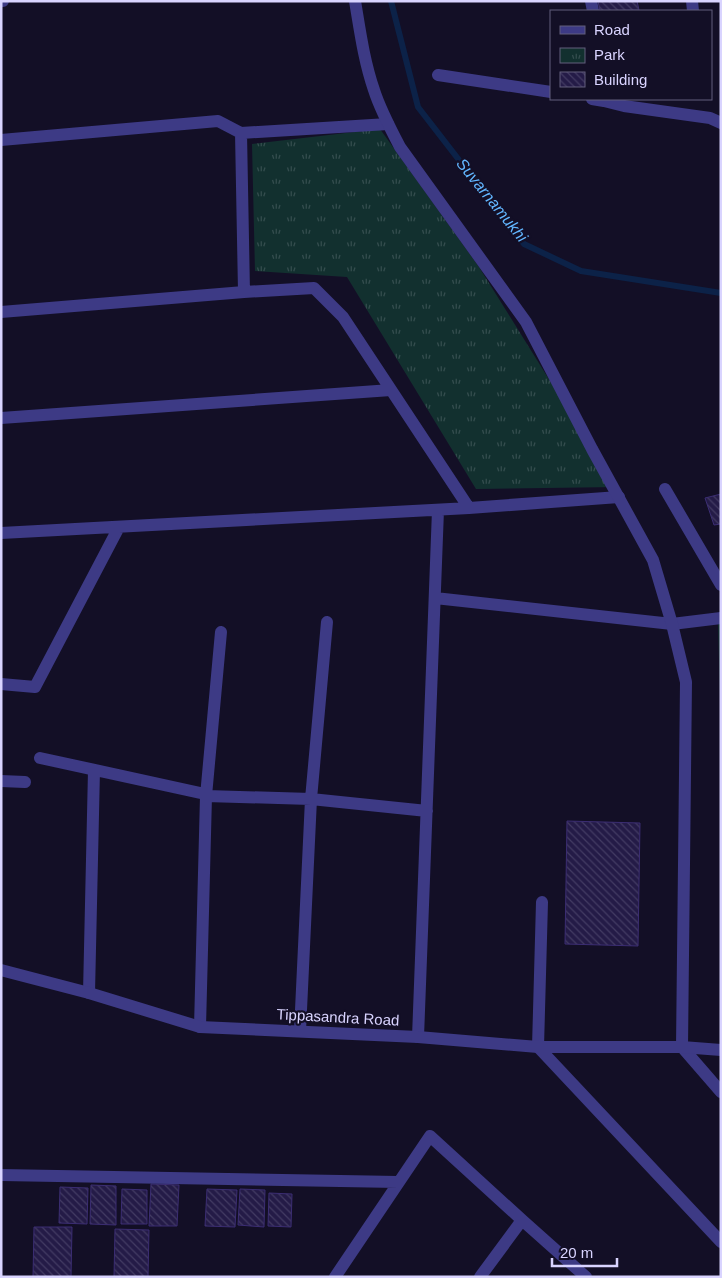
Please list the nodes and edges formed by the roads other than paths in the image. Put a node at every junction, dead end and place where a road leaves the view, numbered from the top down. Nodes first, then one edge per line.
1 (355, 1) edge
2 (438, 74) dead end
3 (550, 92) edge
4 (598, 100) edge
5 (721, 123) edge
6 (388, 124) junction
7 (241, 133) junction
8 (1, 140) edge
9 (244, 292) junction
10 (1, 312) edge
11 (391, 390) junction
12 (1, 418) edge
13 (665, 488) dead end
14 (619, 497) junction
15 (469, 508) junction
16 (438, 510) junction
17 (119, 527) junction
18 (1, 533) edge
19 (721, 586) edge
20 (435, 598) junction
21 (721, 618) edge
22 (327, 622) dead end
23 (672, 624) junction
24 (221, 632) dead end
25 (1, 684) edge
26 (40, 758) dead end
27 (94, 770) junction
28 (1, 780) edge
29 (26, 782) dead end
30 (206, 796) junction
31 (311, 798) junction
32 (427, 811) junction
33 (542, 902) dead end
34 (1, 970) edge
35 (89, 993) junction
36 (200, 1027) junction
37 (300, 1032) junction
38 (418, 1037) junction
39 (538, 1047) junction
40 (682, 1047) junction
41 (721, 1050) edge
42 (721, 1092) edge
43 (1, 1175) edge
44 (398, 1182) junction
45 (522, 1220) junction
46 (721, 1242) edge
47 (335, 1277) edge
48 (480, 1277) edge
49 (586, 1277) edge

1 - 6 street
2 - 3 street
4 - 5 street
6 - 7 street
6 - 14 street
7 - 8 street
7 - 9 street
9 - 10 street
9 - 11 street
11 - 12 street
11 - 15 street
13 - 19 street
14 - 15 street
14 - 23 street
15 - 16 street
16 - 17 street
16 - 20 street
17 - 18 street
17 - 25 street
20 - 23 street
20 - 32 street
21 - 23 street
22 - 31 street
23 - 40 street
24 - 30 street
26 - 27 street
27 - 30 street
27 - 35 street
28 - 29 street
30 - 31 street
30 - 36 street
31 - 32 street
31 - 37 street
32 - 38 street
33 - 39 street
34 - 35 street, Tippasandra Road
35 - 36 street, Tippasandra Road
36 - 37 street, Tippasandra Road
37 - 38 street, Tippasandra Road
38 - 39 street, Tippasandra Road
39 - 40 street, Tippasandra Road
39 - 46 street
40 - 41 street, Tippasandra Road
40 - 42 street
43 - 44 street
44 - 45 street
44 - 47 street
45 - 48 street
45 - 49 street

